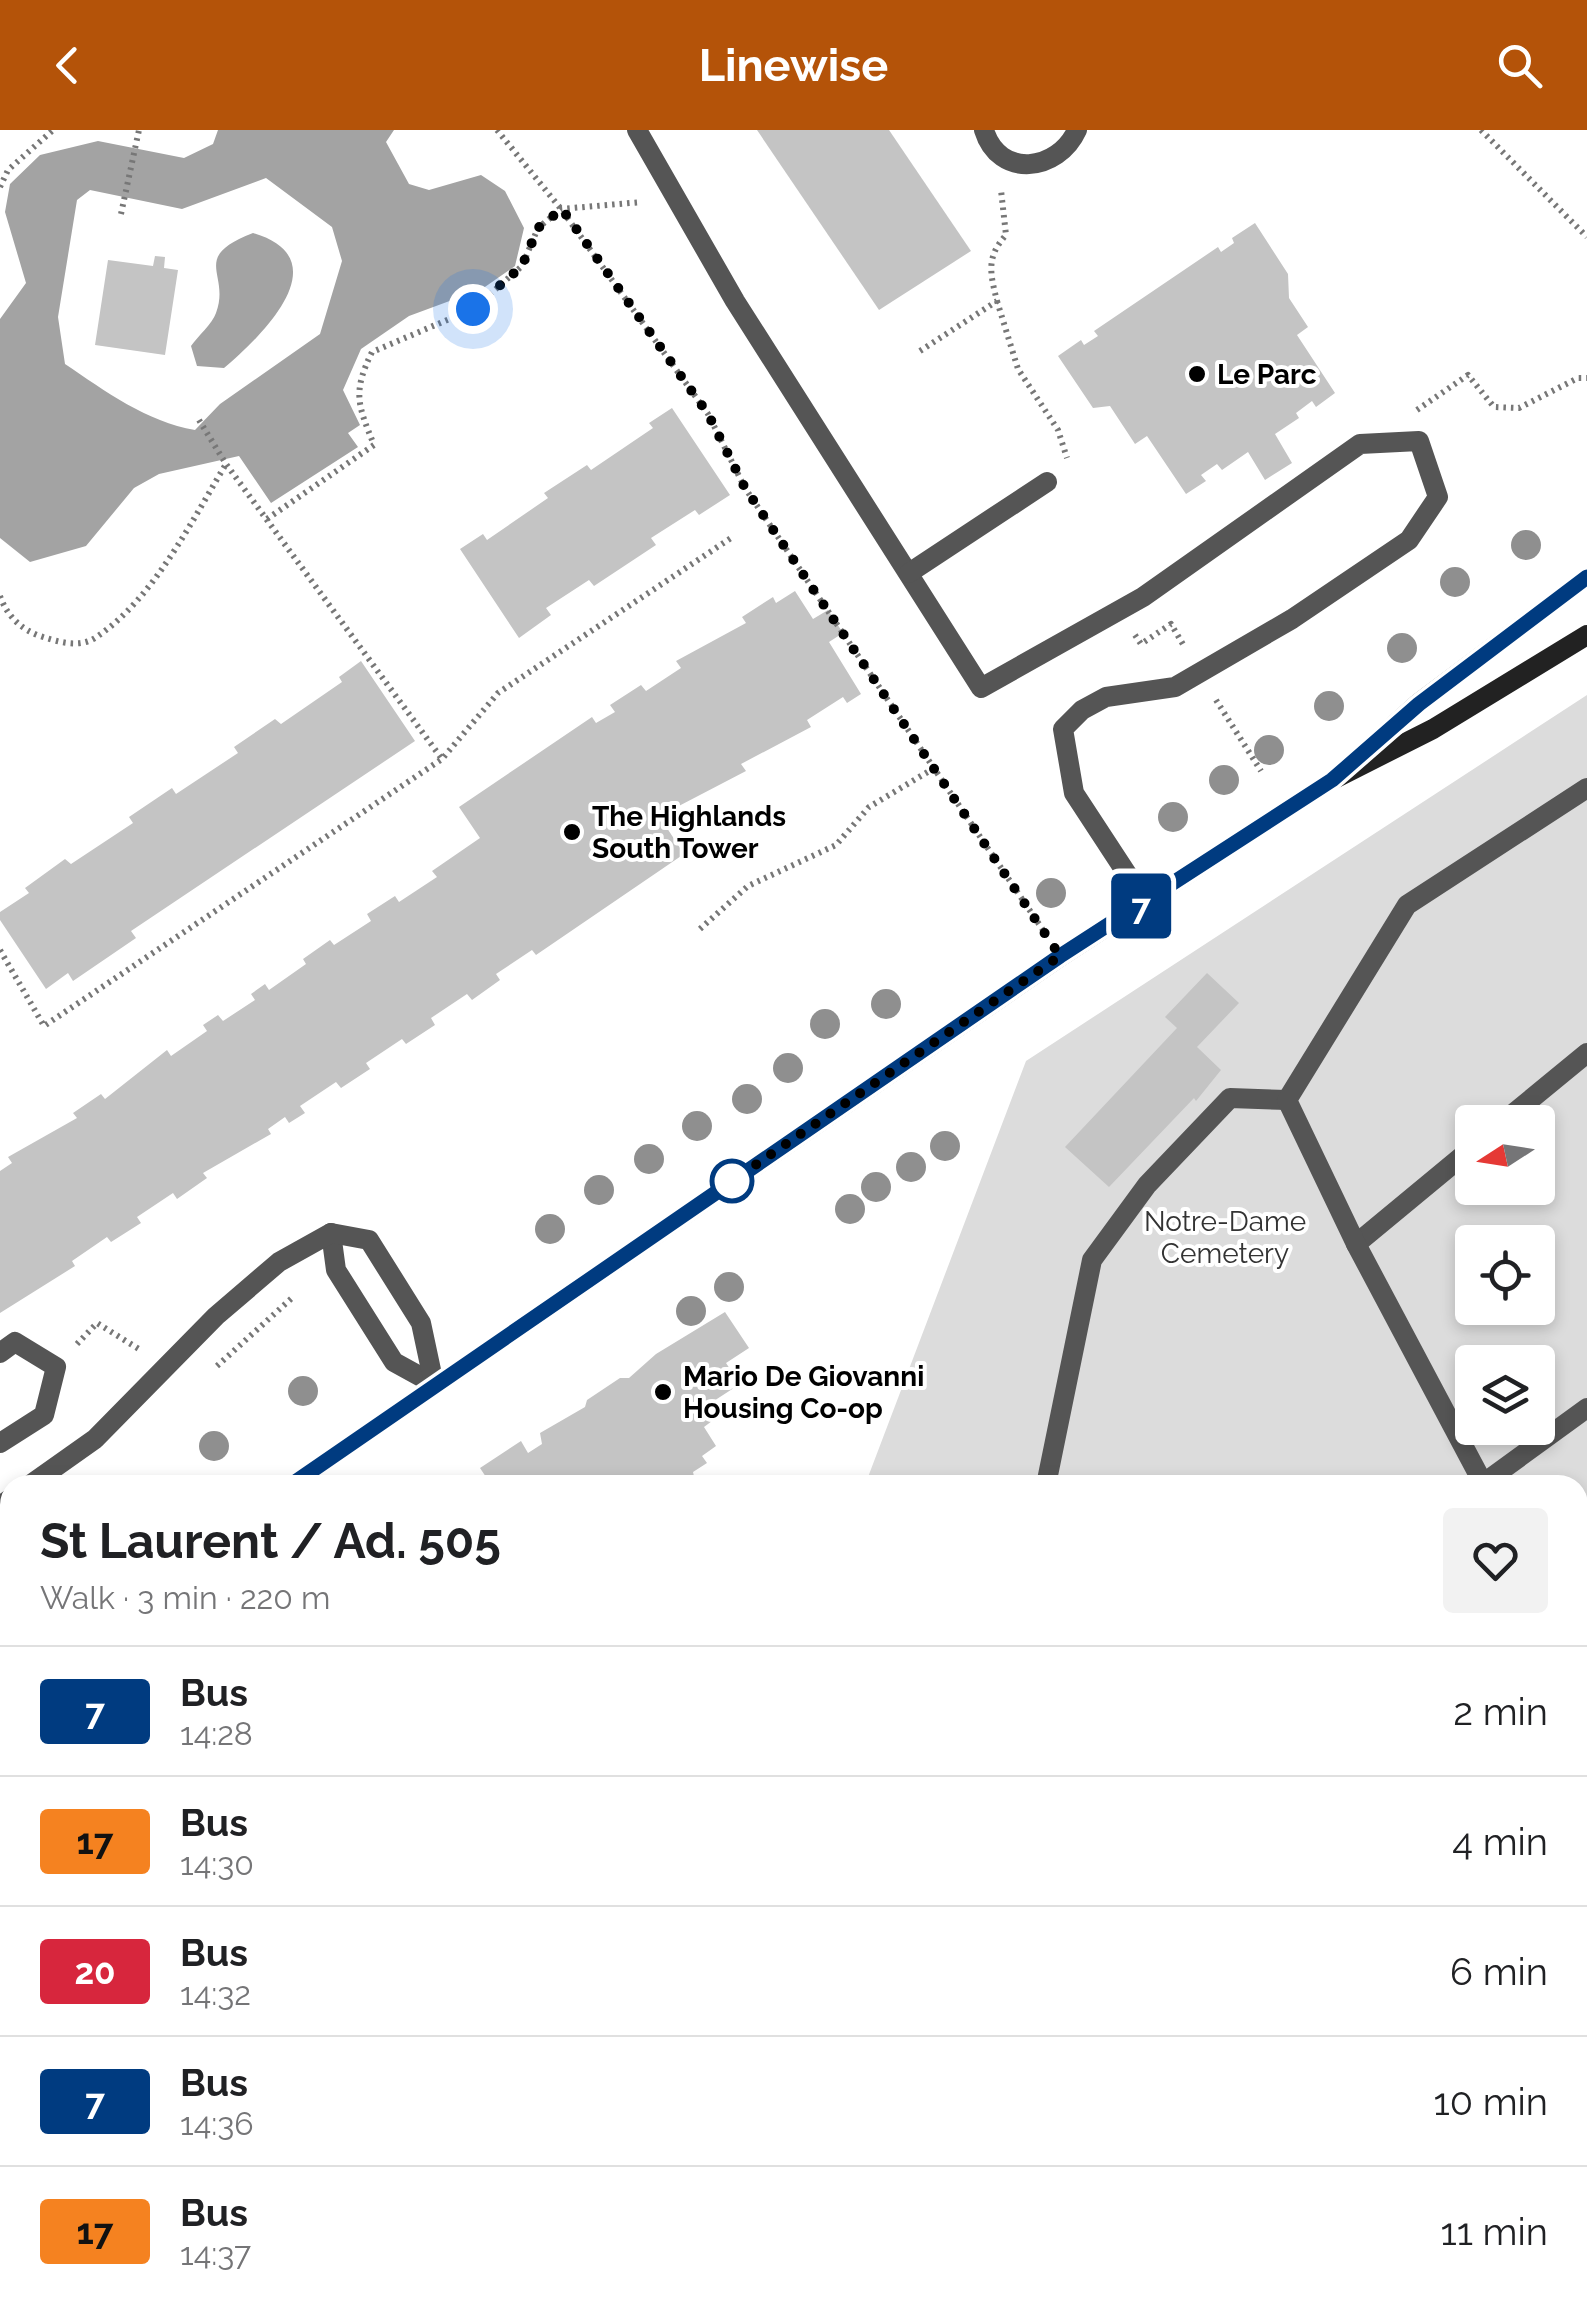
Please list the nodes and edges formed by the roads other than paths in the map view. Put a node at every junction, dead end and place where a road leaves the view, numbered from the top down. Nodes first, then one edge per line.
1 (637, 130) edge
2 (984, 130) edge
3 (1077, 130) edge
4 (1047, 482) road end
5 (908, 573) junction
6 (1587, 577) edge
7 (1587, 635) edge
8 (1332, 780) junction
9 (1587, 788) edge
10 (1146, 903) junction
11 (1587, 1053) edge
12 (1287, 1100) junction
13 (1524, 1105) edge
14 (1455, 1162) edge
15 (331, 1233) junction
16 (1356, 1244) junction
17 (0, 1352) edge
18 (434, 1384) junction
19 (1587, 1408) edge
20 (0, 1442) edge
21 (44, 1475) edge
22 (304, 1475) edge
23 (1048, 1475) edge
24 (1478, 1475) edge
25 (1495, 1475) edge

1 - 5 lane
2 - 3 lane
4 - 5 lane
5 - 10 lane
6 - 8 main road
7 - 8 main road
8 - 10 main road
9 - 12 lane
10 - 18 main road
11 - 13 lane
12 - 16 lane
12 - 23 lane
14 - 16 lane
15 - 18 lane
15 - 18 lane
15 - 21 lane
16 - 24 lane
17 - 20 lane
18 - 22 main road
19 - 25 lane

